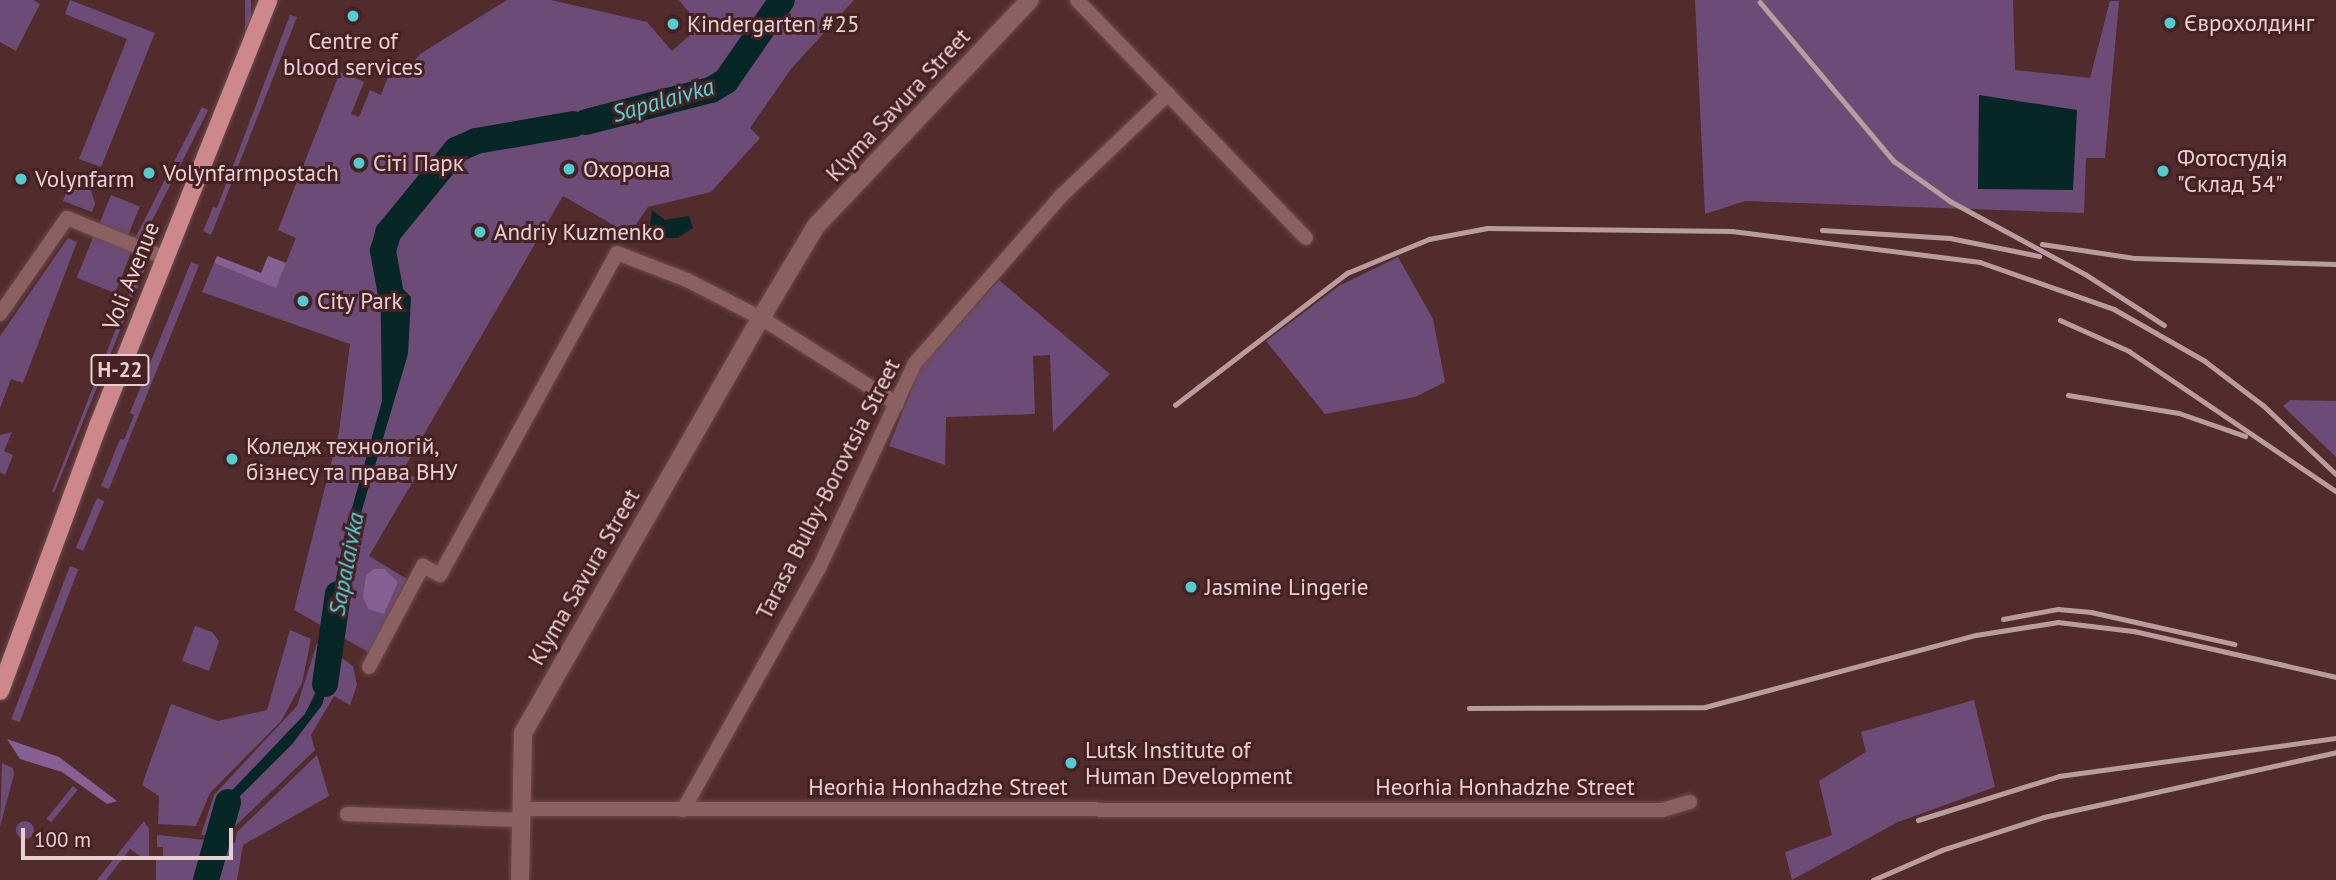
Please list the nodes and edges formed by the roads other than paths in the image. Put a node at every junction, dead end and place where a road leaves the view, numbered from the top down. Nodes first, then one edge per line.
1 (268, 0) edge
2 (1030, 0) edge
3 (1077, 0) edge
4 (1168, 94) junction
5 (1306, 237) dead end
6 (165, 258) junction
7 (0, 314) edge
8 (761, 318) junction
9 (897, 404) junction
10 (369, 667) dead end
11 (0, 691) edge
12 (1690, 802) dead end
13 (683, 810) junction
14 (347, 814) dead end
15 (521, 814) junction
16 (520, 880) edge

1 - 6 main road, Voli Avenue / Н-22
2 - 8 street, Klyma Savura Street
3 - 4 street
4 - 5 street
4 - 9 street, Tarasa Bulby-Borovtsia Street
6 - 7 street
6 - 11 main road, Voli Avenue / Н-22
8 - 9 street
8 - 10 street
8 - 15 street, Klyma Savura Street
9 - 13 street, Tarasa Bulby-Borovtsia Street
12 - 13 street, Heorhia Honhadzhe Street
13 - 15 street, Heorhia Honhadzhe Street
14 - 15 street, Heorhia Honhadzhe Street
15 - 16 street, Klyma Savura Street

